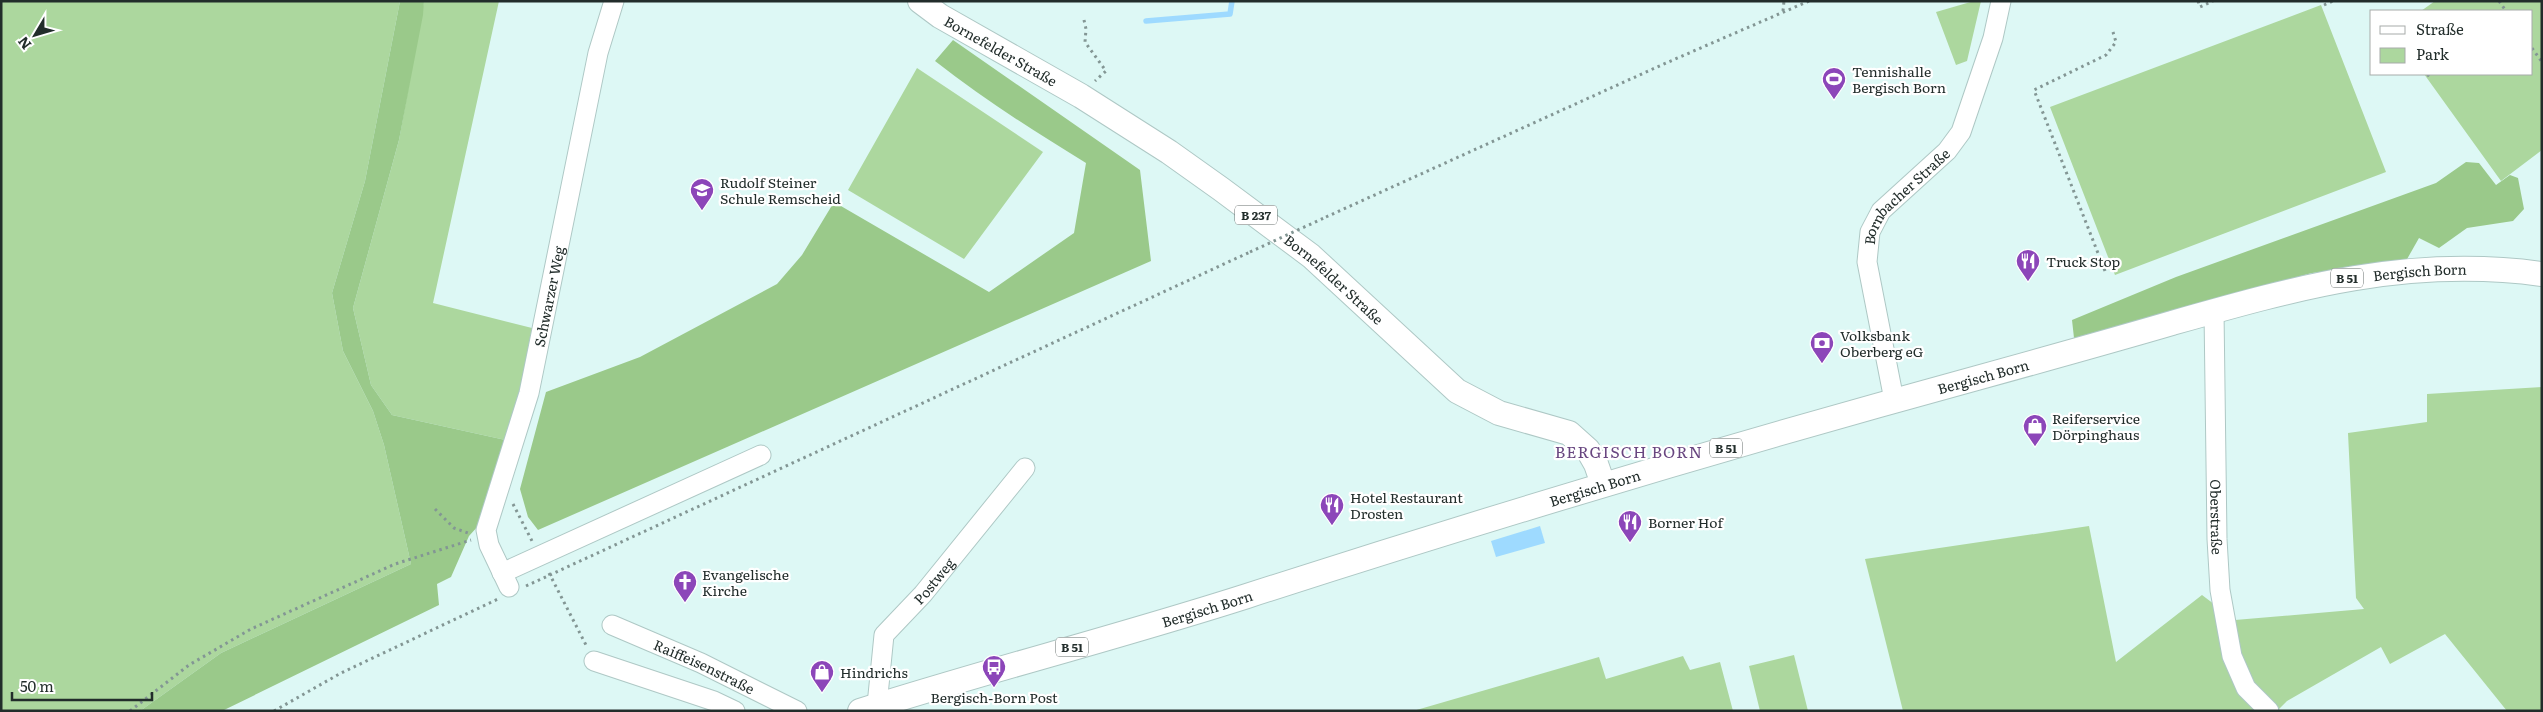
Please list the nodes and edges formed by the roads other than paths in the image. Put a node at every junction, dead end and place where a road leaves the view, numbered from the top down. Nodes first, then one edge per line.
1 (614, 1) edge
2 (920, 1) edge
3 (2001, 1) edge
4 (2542, 274) edge
5 (2214, 311) junction
6 (1894, 400) junction
7 (761, 455) dead end
8 (1024, 468) dead end
9 (1603, 484) junction
10 (612, 624) dead end
11 (594, 661) road end
12 (869, 708) edge
13 (735, 711) edge
14 (797, 711) edge
15 (2269, 711) edge

1 - 7 street, Schwarzer Weg
2 - 9 main road, Bornefelder Straße / B 237
3 - 6 street, Bornbacher Straße
4 - 5 main road, Bergisch Born / B 51
5 - 6 main road, Bergisch Born / B 51
5 - 15 street, Oberstraße
6 - 9 main road, Bergisch Born / B 51
8 - 12 street, Postweg
9 - 12 main road, Bergisch Born / B 51
10 - 14 street, Raiffeisenstraße
11 - 13 street, Raiffeisenstraße

